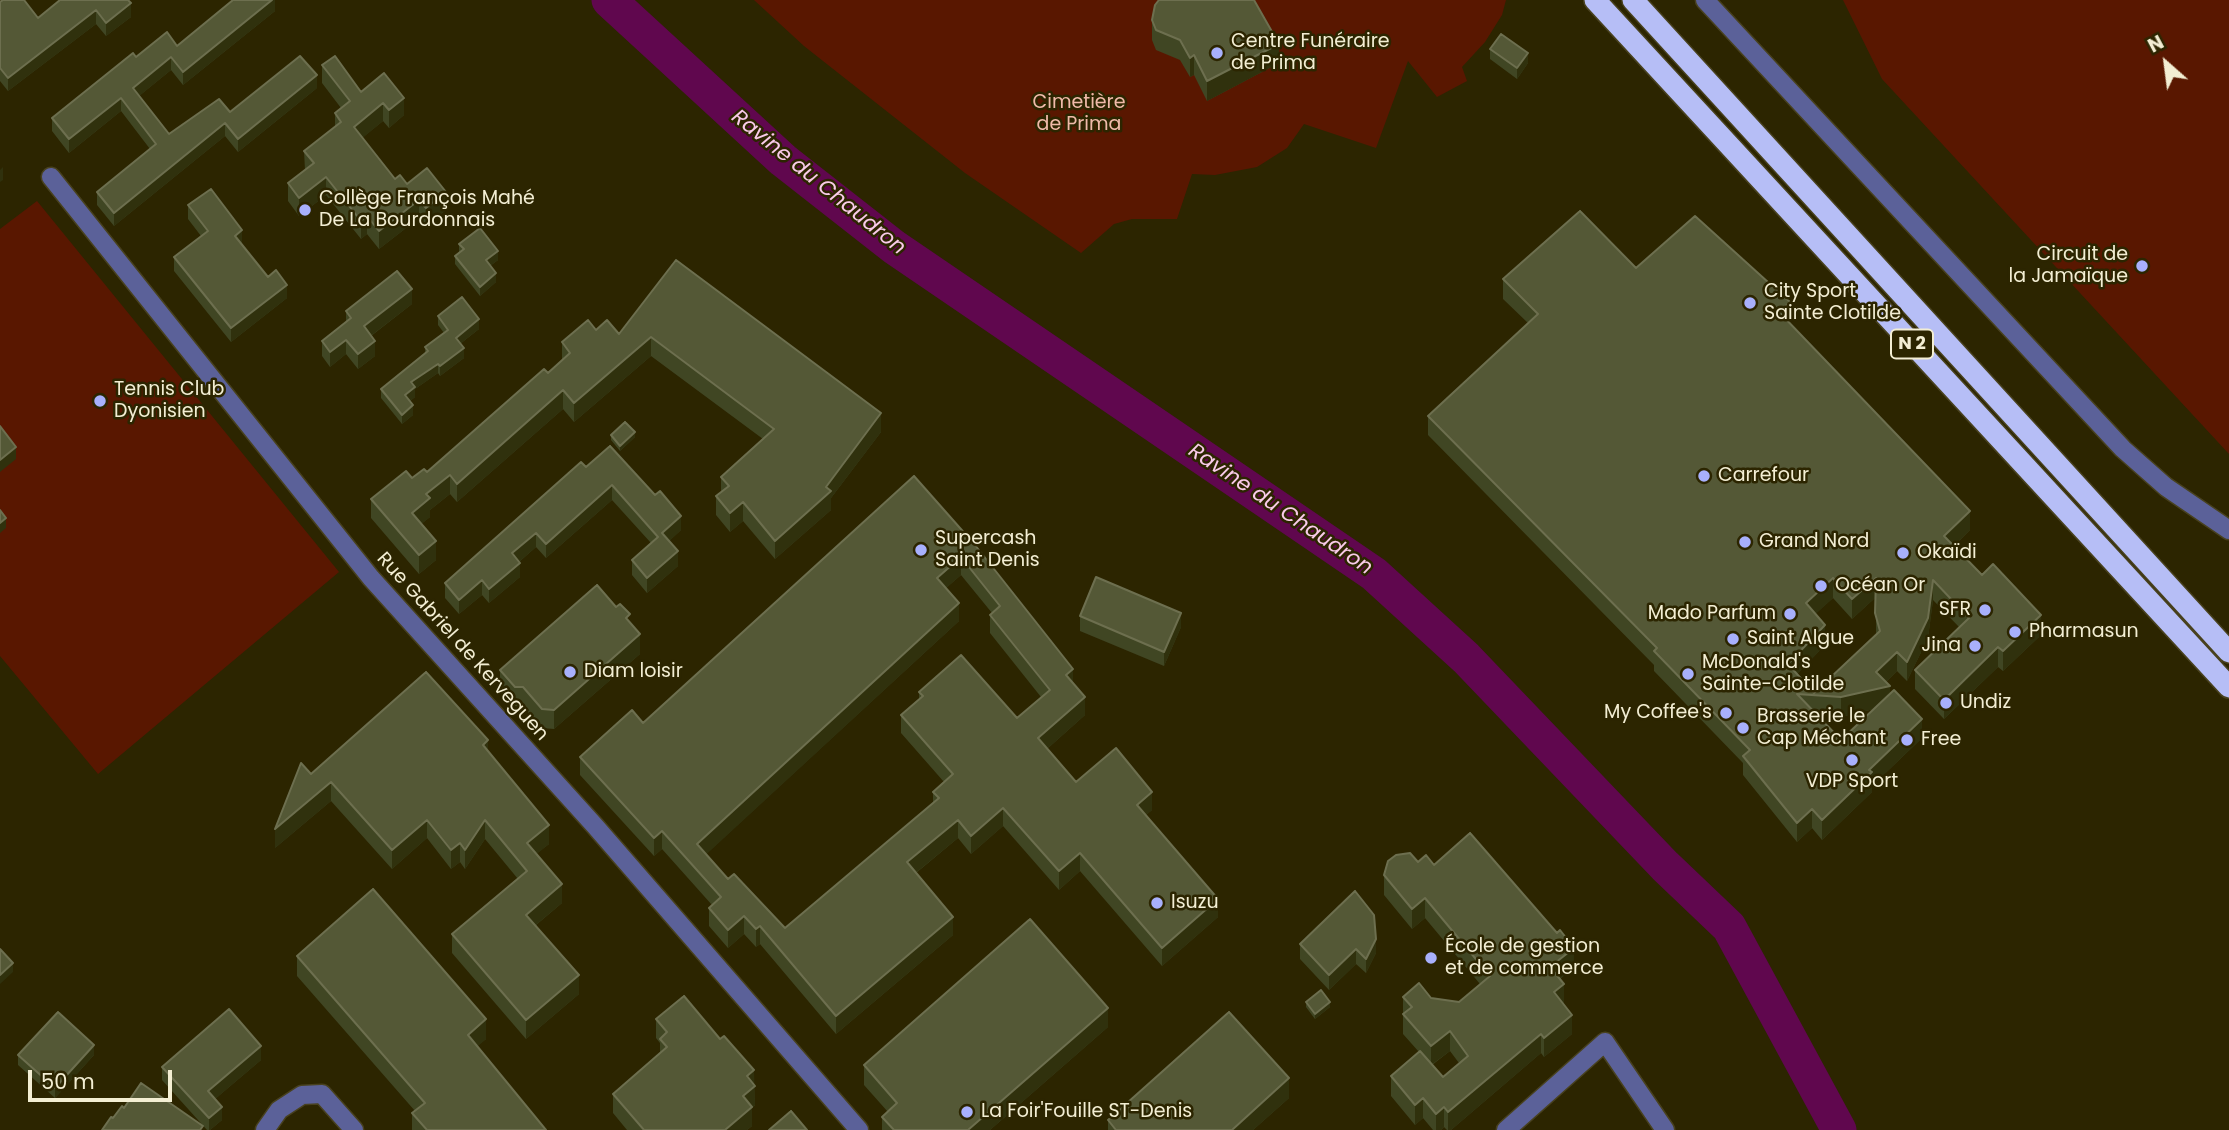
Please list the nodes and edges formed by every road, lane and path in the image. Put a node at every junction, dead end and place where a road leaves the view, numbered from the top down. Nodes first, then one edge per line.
1 (1595, 0) edge
2 (1633, 0) edge
3 (1705, 0) edge
4 (51, 177) dead end
5 (2229, 530) edge
6 (2229, 652) edge
7 (2229, 687) edge
8 (265, 1130) edge
9 (354, 1130) edge
10 (859, 1130) edge
11 (1506, 1130) edge
12 (1665, 1130) edge

1 - 7 highway, N 2
2 - 6 highway, N 2
3 - 5 street
4 - 10 street, Rue Gabriel de Kerveguen
8 - 9 street
11 - 12 street

